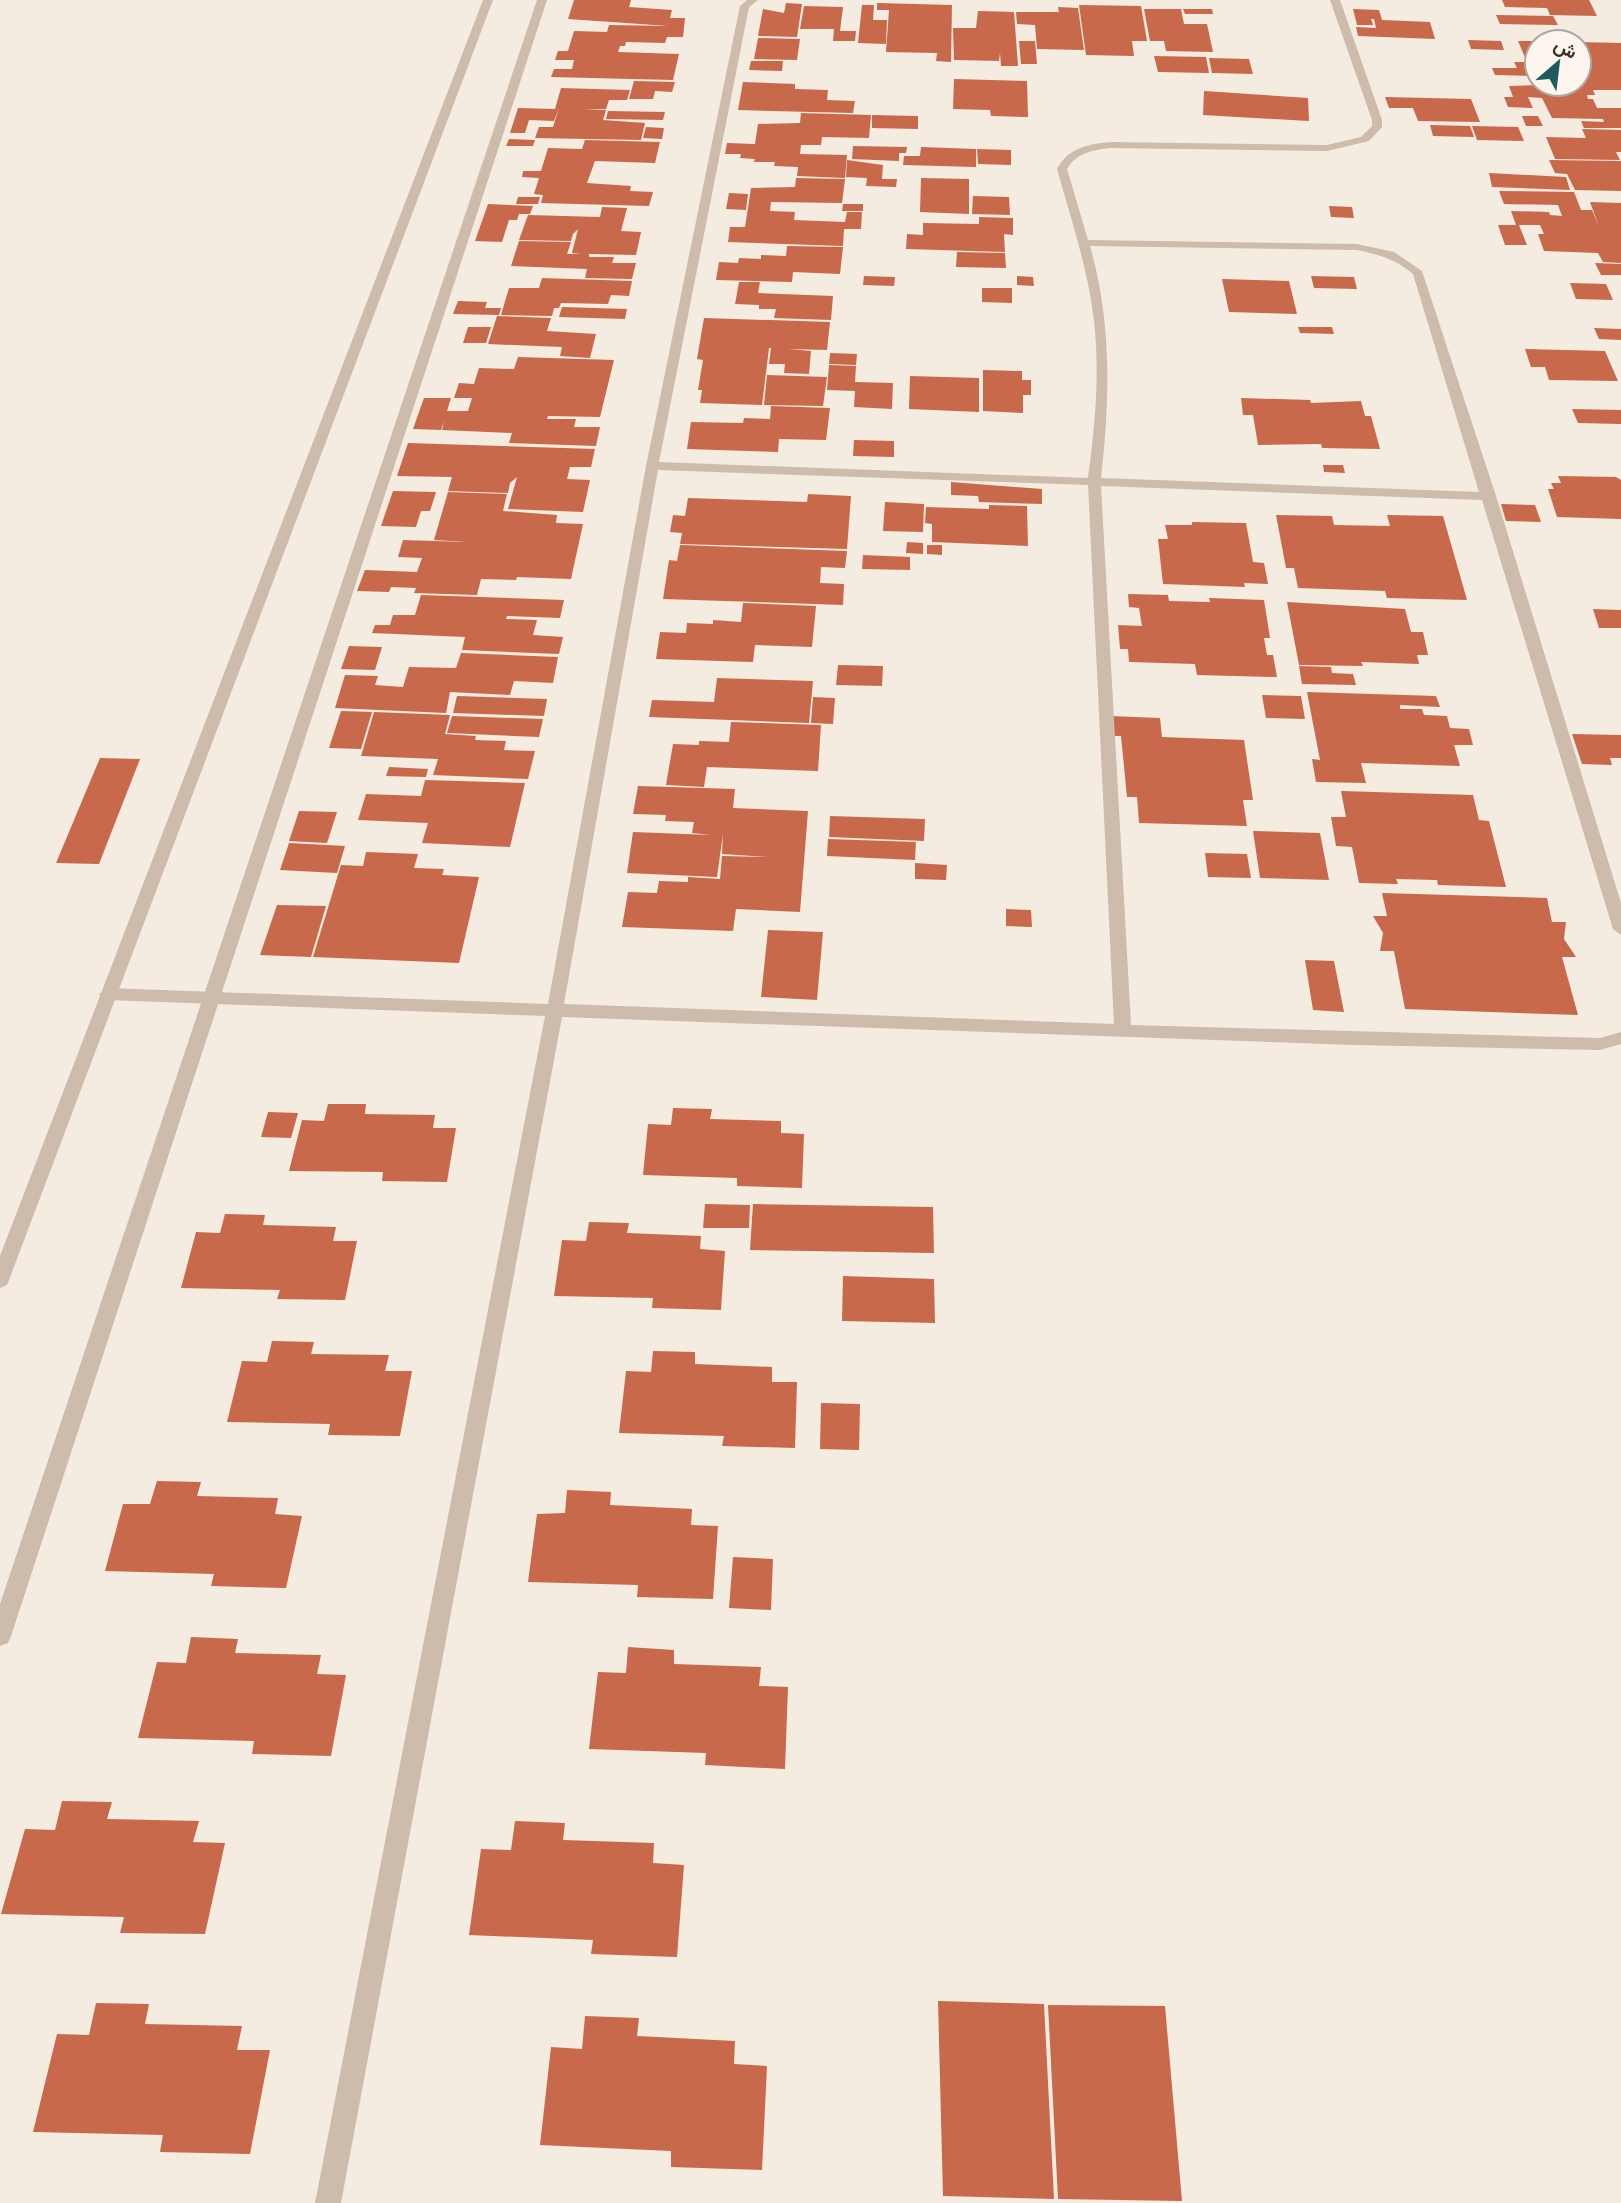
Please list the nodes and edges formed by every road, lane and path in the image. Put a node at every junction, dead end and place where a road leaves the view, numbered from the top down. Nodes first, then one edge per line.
1 (488, 0) edge
2 (542, 0) edge
3 (753, 0) edge
4 (1335, 0) edge
5 (1085, 243) junction
6 (652, 466) junction
7 (1094, 480) junction
8 (1489, 496) junction
9 (1621, 929) edge
10 (107, 994) junction
11 (210, 998) junction
12 (555, 1010) junction
13 (1123, 1031) junction
14 (1621, 1038) edge
15 (0, 1280) edge
16 (0, 1636) edge
17 (328, 2203) edge

1 - 10 street
2 - 11 street
3 - 6 street
4 - 5 street
5 - 7 street
5 - 8 street
6 - 7 street
6 - 12 street
7 - 8 street
7 - 13 street
8 - 9 street
10 - 11 street
10 - 15 street
11 - 12 street
11 - 16 street
12 - 13 street
12 - 17 street
13 - 14 street

